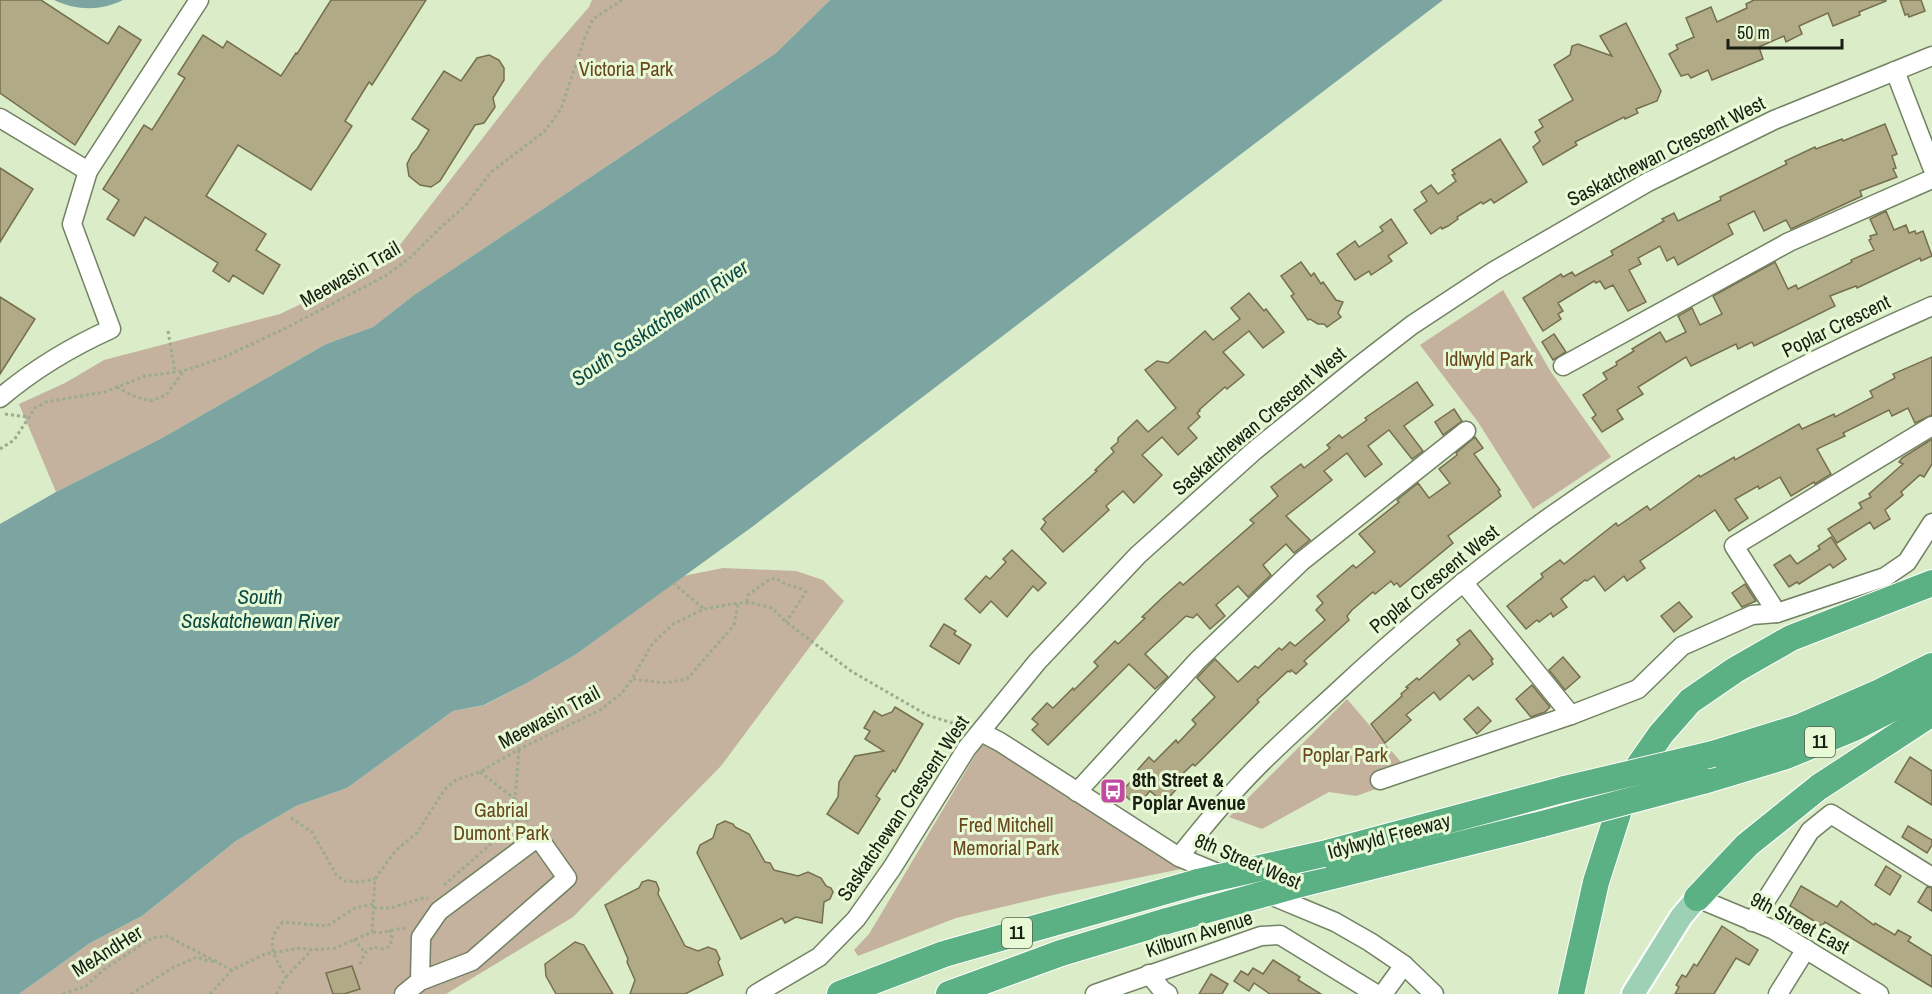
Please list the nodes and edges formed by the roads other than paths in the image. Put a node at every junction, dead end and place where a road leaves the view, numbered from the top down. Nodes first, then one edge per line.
1 (199, 0) edge
2 (1932, 56) edge
3 (1895, 71) junction
4 (0, 118) edge
5 (1932, 167) edge
6 (88, 171) junction
7 (1932, 179) edge
8 (1932, 306) edge
9 (1563, 366) dead end
10 (1760, 388) joint
11 (0, 398) edge
12 (1932, 426) edge
13 (1466, 431) dead end
14 (1932, 524) edge
15 (1463, 582) junction
16 (1932, 583) edge
17 (1777, 613) junction
18 (1932, 666) edge
19 (1932, 688) edge
20 (1932, 713) edge
21 (1571, 715) junction
22 (981, 732) junction
23 (1380, 780) dead end
24 (1077, 792) junction
25 (1179, 857) junction
26 (1932, 877) edge
27 (1697, 898) junction
28 (1752, 922) junction
29 (1806, 949) junction
30 (1404, 965) junction
31 (1575, 969) junction
32 (1149, 974) junction
33 (420, 981) junction
34 (404, 994) edge
35 (756, 994) edge
36 (840, 994) edge
37 (949, 994) edge
38 (1095, 994) edge
39 (1167, 994) edge
40 (1376, 994) edge
41 (1383, 994) edge
42 (1434, 994) edge
43 (1559, 994) edge
44 (1571, 994) edge
45 (1633, 994) edge
46 (1778, 994) edge
47 (1879, 994) edge

1 - 6 street
2 - 3 street, Saskatchewan Crescent West
3 - 5 street
3 - 22 street, Saskatchewan Crescent West
4 - 6 street
6 - 11 street
7 - 9 street
8 - 10 street, Poplar Crescent
10 - 15 street, Poplar Crescent West
12 - 17 street
13 - 24 street
14 - 17 street
15 - 21 street
15 - 25 street, Poplar Crescent West
16 - 31 highway
17 - 21 street
18 - 36 highway, Idylwyld Freeway / 11, bridge
19 - 37 highway, Idylwyld Freeway / 11, bridge
20 - 27 highway
21 - 23 street
22 - 24 street, 8th Street West
22 - 35 street, Saskatchewan Crescent West
24 - 25 street, 8th Street West
25 - 30 street, 8th Street West
26 - 28 street
27 - 28 street, 9th Street East
27 - 45 main road
28 - 29 street, 9th Street East
29 - 46 street
29 - 47 street, 9th Street East
30 - 41 street
30 - 42 street, 8th Street West
31 - 43 highway
31 - 44 highway
32 - 38 street, Kilburn Avenue
32 - 39 street
32 - 40 street, Kilburn Avenue
33 - 33 street
33 - 34 street

